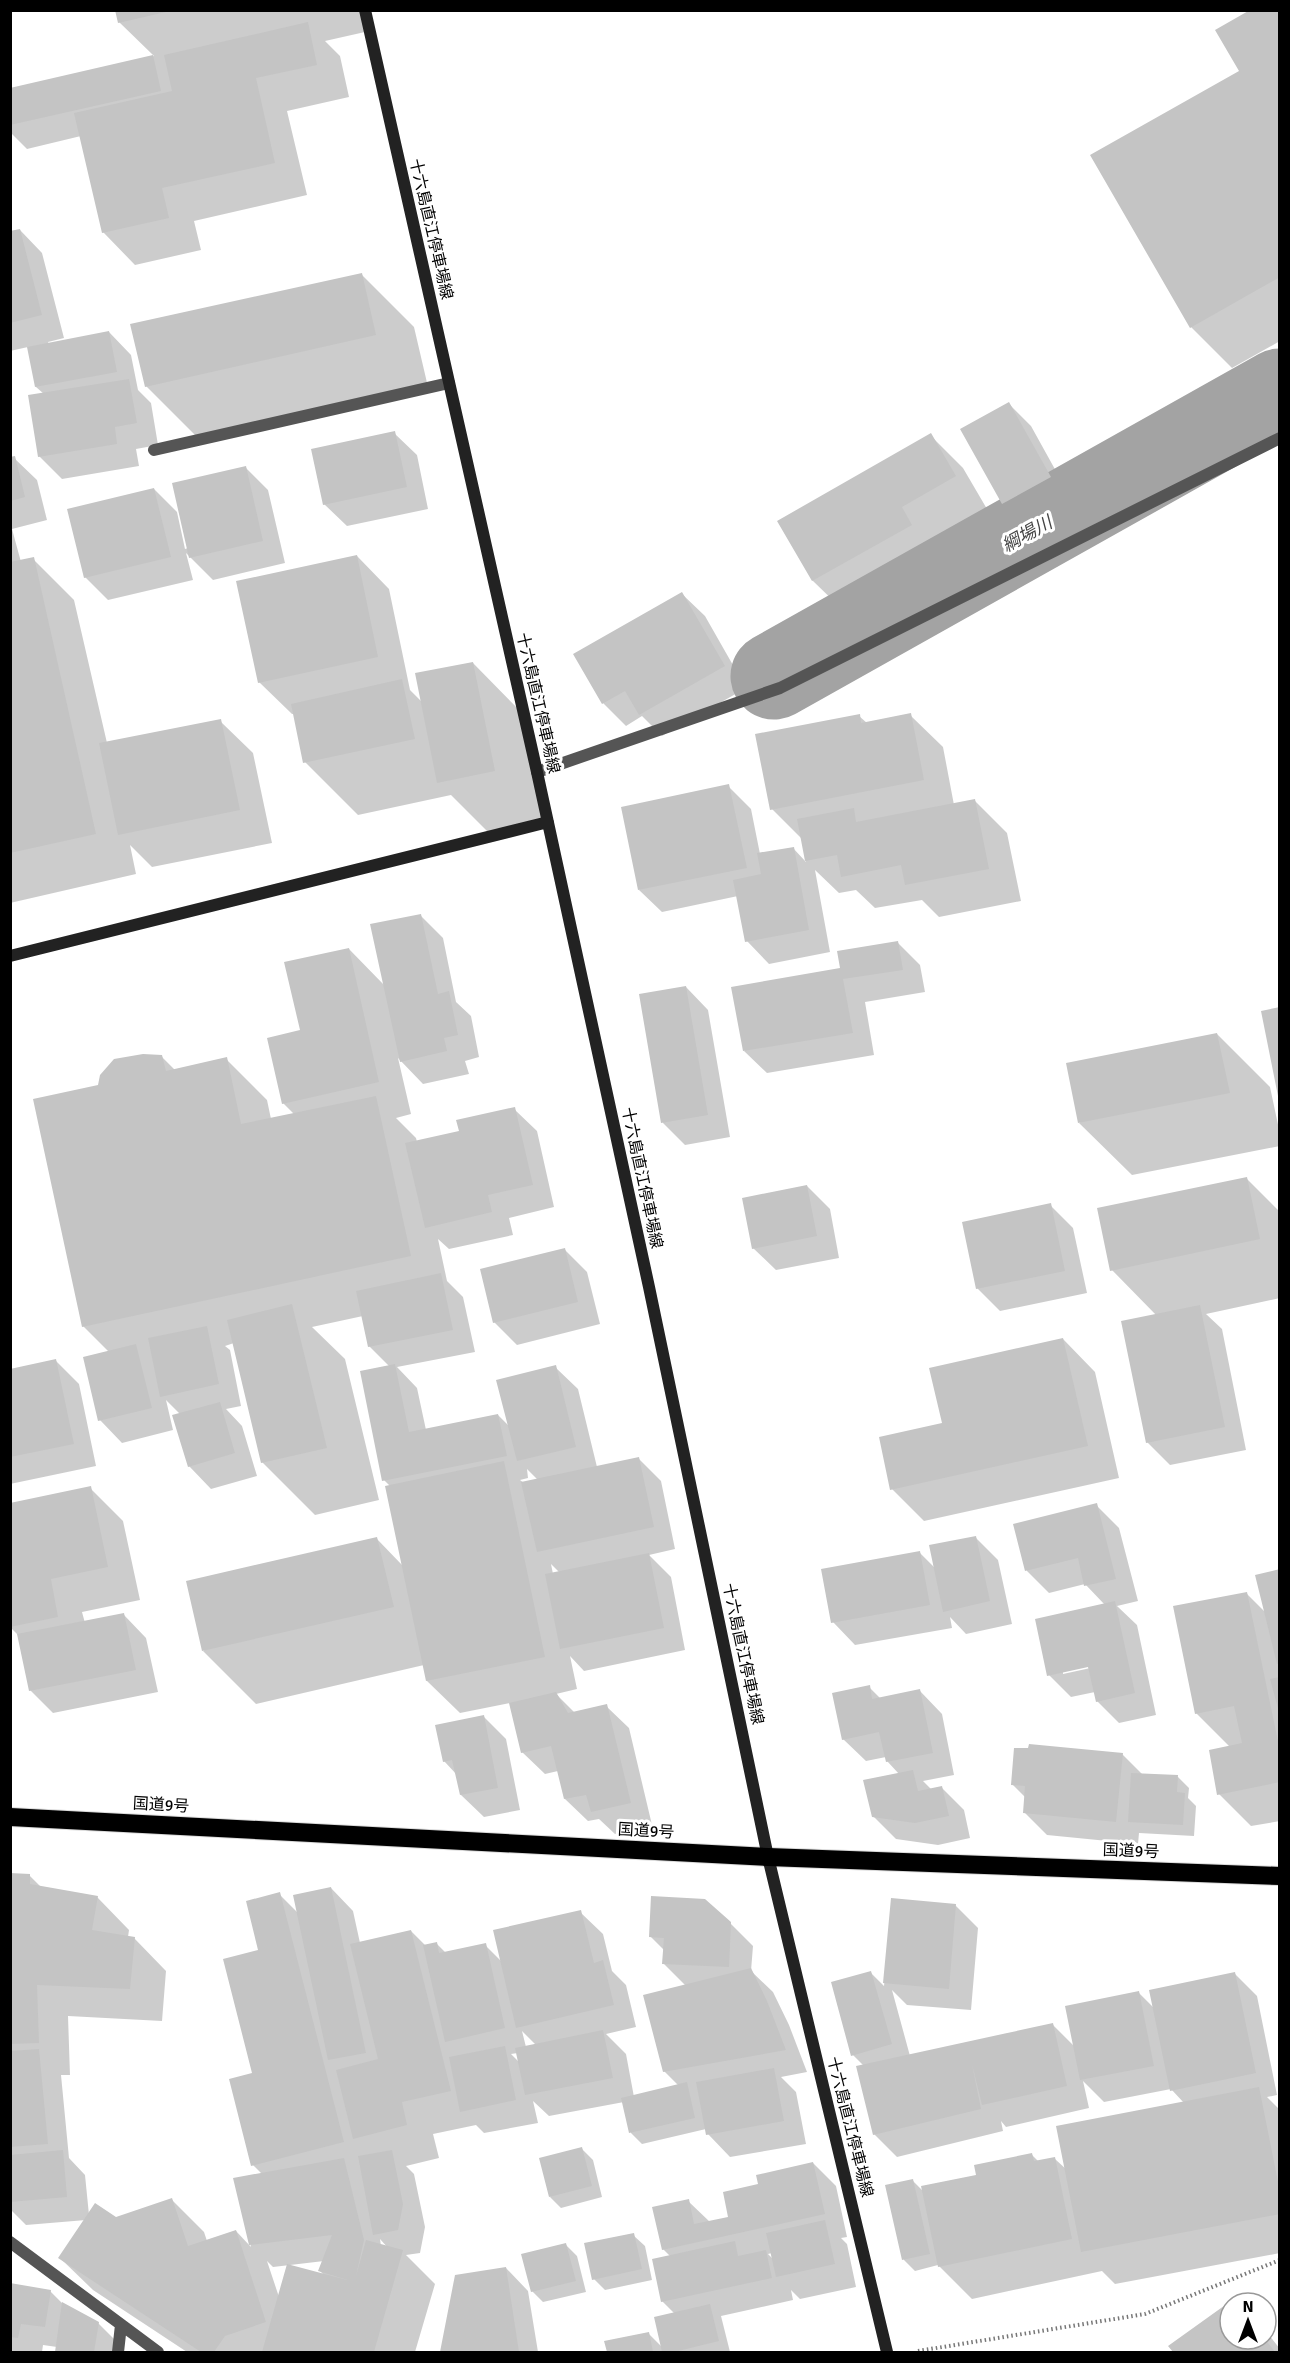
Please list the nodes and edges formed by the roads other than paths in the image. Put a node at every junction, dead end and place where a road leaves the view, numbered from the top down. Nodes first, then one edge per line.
1 (365, 10) edge
2 (448, 383) junction
3 (1280, 438) edge
4 (154, 450) dead end
5 (537, 772) junction
6 (548, 822) junction
7 (10, 956) edge
8 (10, 1817) edge
9 (768, 1857) junction
10 (1280, 1876) edge
11 (10, 2242) edge
12 (121, 2325) junction
13 (118, 2352) edge
14 (158, 2352) edge
15 (887, 2352) edge

1 - 2 main road, 十六島直江停車場線
2 - 4 street
2 - 5 main road, 十六島直江停車場線
3 - 5 street
5 - 6 main road, 十六島直江停車場線
6 - 7 main road
6 - 9 main road, 十六島直江停車場線
8 - 9 highway, 国道9号
9 - 10 highway, 国道9号
9 - 15 main road, 十六島直江停車場線
11 - 12 street
12 - 13 street
12 - 14 street

